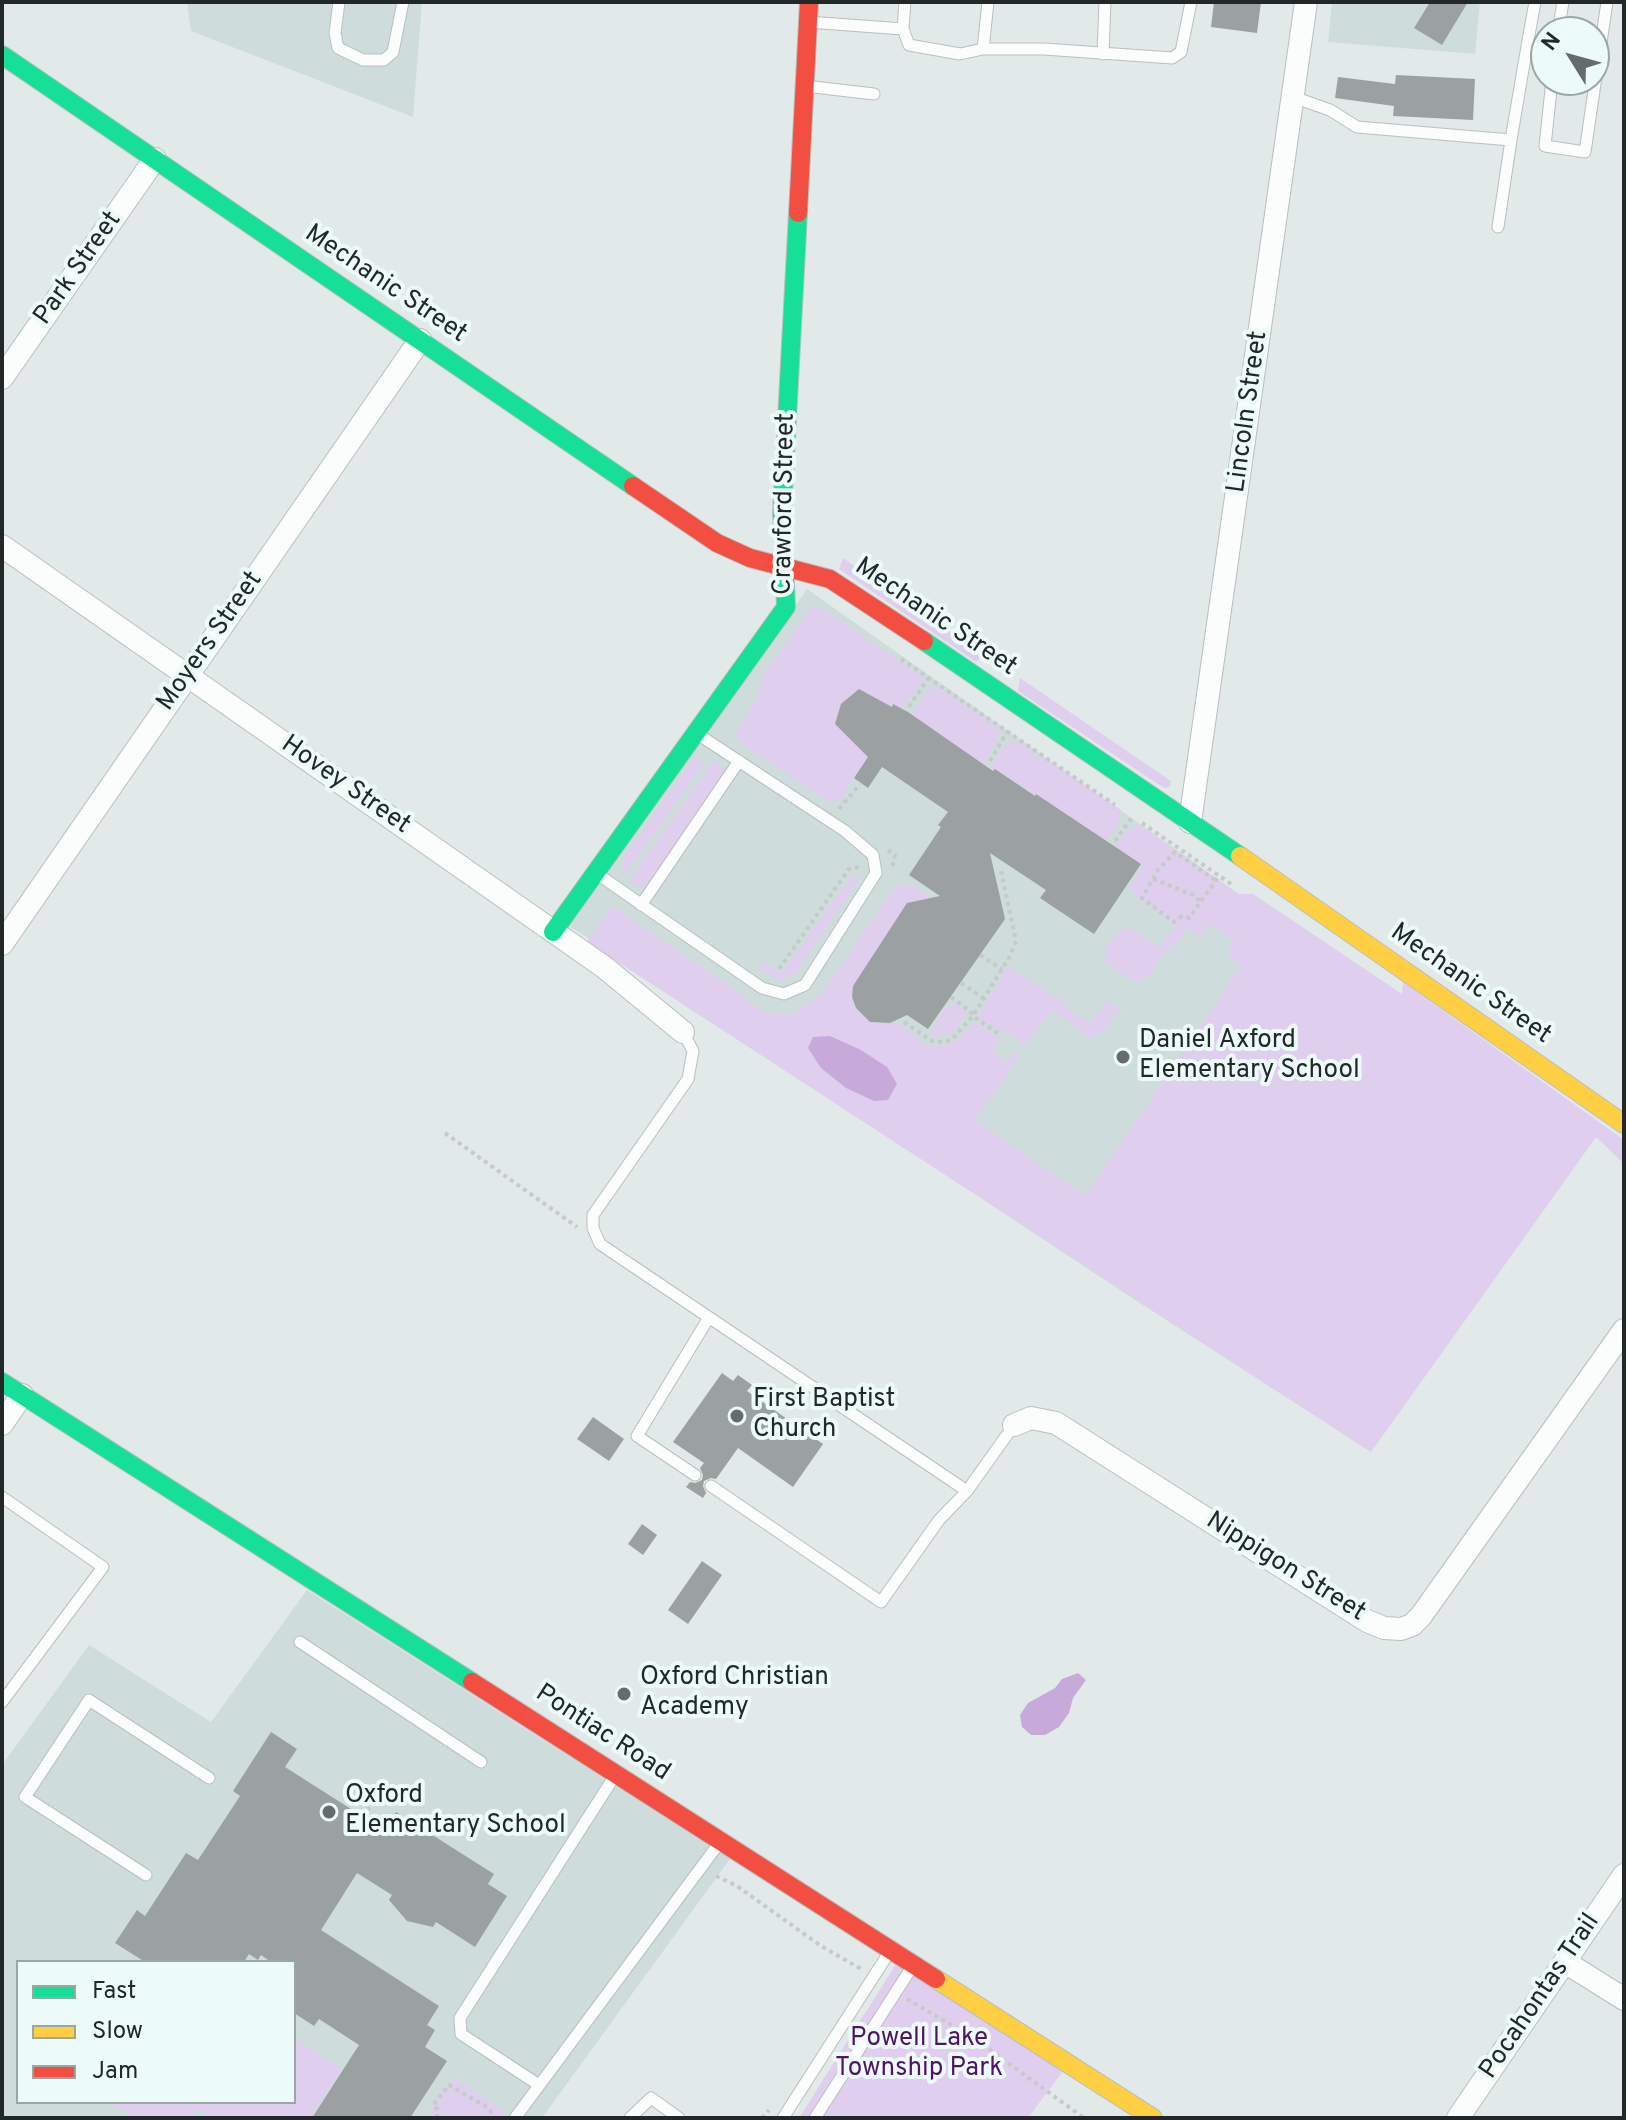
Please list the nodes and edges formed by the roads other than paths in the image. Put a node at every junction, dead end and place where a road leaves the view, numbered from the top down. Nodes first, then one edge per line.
1 (339, 2) edge
2 (403, 2) edge
3 (809, 2) edge
4 (905, 2) edge
5 (988, 2) edge
6 (1105, 2) edge
7 (1191, 2) edge
8 (1306, 2) edge
9 (1535, 2) edge
10 (808, 22) junction
11 (903, 29) junction
12 (1527, 46) junction
13 (1530, 46) edge
14 (983, 49) junction
15 (1103, 54) junction
16 (2, 55) edge
17 (804, 86) junction
18 (874, 94) dead end
19 (1550, 96) edge
20 (1593, 96) edge
21 (1293, 97) junction
22 (1511, 140) junction
23 (155, 159) junction
24 (1498, 227) dead end
25 (420, 340) junction
26 (2, 378) edge
27 (2, 546) edge
28 (784, 565) junction
29 (187, 676) junction
30 (696, 732) junction
31 (739, 761) junction
32 (1190, 822) junction
33 (596, 873) junction
34 (641, 905) junction
35 (553, 932) junction
36 (2, 944) edge
37 (683, 1032) joint
38 (1624, 1124) edge
39 (708, 1319) junction
40 (1624, 1330) edge
41 (2, 1382) edge
42 (22, 1395) junction
43 (2, 1424) edge
44 (1014, 1425) joint
45 (695, 1475) dead end
46 (711, 1486) dead end
47 (967, 1491) junction
48 (2, 1497) edge
49 (300, 1642) dead end
50 (2, 1702) edge
51 (481, 1762) dead end
52 (616, 1775) junction
53 (209, 1778) dead end
54 (721, 1842) junction
55 (146, 1875) dead end
56 (1624, 1875) edge
57 (891, 1950) junction
58 (1565, 1962) junction
59 (914, 1965) junction
60 (1624, 1999) edge
61 (539, 2085) junction
62 (515, 2118) edge
63 (630, 2118) edge
64 (679, 2118) edge
65 (783, 2118) edge
66 (815, 2118) edge
67 (1153, 2118) edge
68 (1458, 2118) edge

1 - 2 lane
3 - 10 street, Crawford Street
4 - 11 lane
5 - 14 lane
6 - 15 lane
7 - 15 lane
8 - 21 street, Lincoln Street
9 - 12 lane
10 - 11 lane
10 - 17 street, Crawford Street
11 - 14 lane
12 - 13 lane
12 - 22 lane
14 - 15 lane
16 - 23 street, Mechanic Street
17 - 18 lane
17 - 28 street, Crawford Street
19 - 20 lane
21 - 22 lane
21 - 32 street, Lincoln Street
22 - 24 lane
23 - 25 street, Mechanic Street
23 - 26 street, Park Street
25 - 28 street, Mechanic Street
25 - 29 street, Moyers Street
27 - 29 street, Hovey Street
28 - 30 street, Crawford Street
28 - 32 street, Mechanic Street
29 - 35 street, Hovey Street
29 - 36 street, Moyers Street
30 - 31 lane
30 - 33 street, Crawford Street
31 - 34 lane
31 - 34 lane
32 - 38 street, Mechanic Street
33 - 34 lane
33 - 35 street, Crawford Street
35 - 37 street, Hovey Street
37 - 39 lane
39 - 45 lane
39 - 47 lane
40 - 44 street, Nippigon Street
41 - 42 street, Pontiac Road
42 - 43 street
42 - 52 street, Pontiac Road
44 - 47 lane
46 - 47 lane
48 - 50 lane
49 - 51 lane
52 - 54 street, Pontiac Road
52 - 61 lane
53 - 55 lane
54 - 57 street, Pontiac Road
54 - 61 lane
56 - 58 street, Pocahontas Trail
57 - 59 street, Pontiac Road
57 - 65 lane
58 - 60 street
58 - 68 street, Pocahontas Trail
59 - 66 lane
59 - 67 street, Pontiac Road
61 - 62 lane
63 - 64 lane

